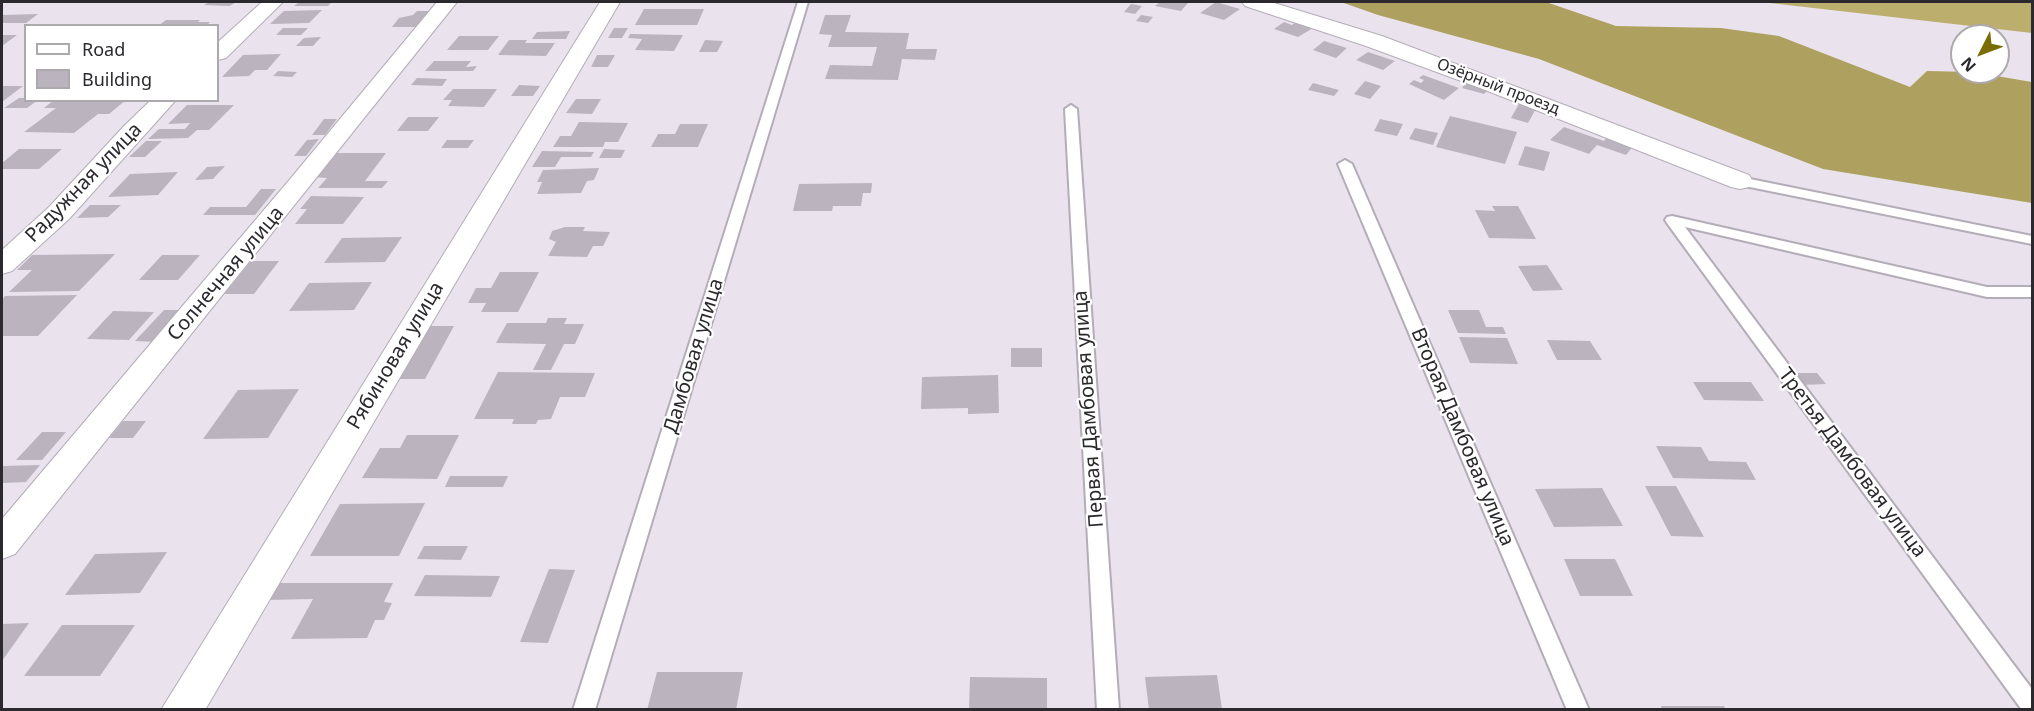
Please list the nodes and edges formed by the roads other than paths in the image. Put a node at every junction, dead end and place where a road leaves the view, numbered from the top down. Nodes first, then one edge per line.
1 (273, 2) edge
2 (447, 2) edge
3 (610, 2) edge
4 (803, 2) edge
5 (1252, 2) edge
6 (219, 51) edge
7 (163, 102) edge
8 (1071, 109) dead end
9 (1345, 164) dead end
10 (1740, 181) joint
11 (2027, 239) edge
12 (2032, 251) edge
13 (2, 265) edge
14 (2032, 292) edge
15 (2, 544) edge
16 (2032, 706) edge
17 (182, 710) edge
18 (584, 710) edge
19 (1108, 710) edge
20 (1578, 710) edge

1 - 6 street
2 - 15 street, Солнечная улица
3 - 17 street, Рябиновая улица
4 - 18 lane, Дамбовая улица
5 - 10 street, Озёрный проезд
7 - 13 street, Радужная улица
8 - 19 lane, Первая Дамбовая улица
9 - 20 lane, Вторая Дамбовая улица
10 - 11 lane
11 - 12 lane
14 - 16 lane, Третья Дамбовая улица

